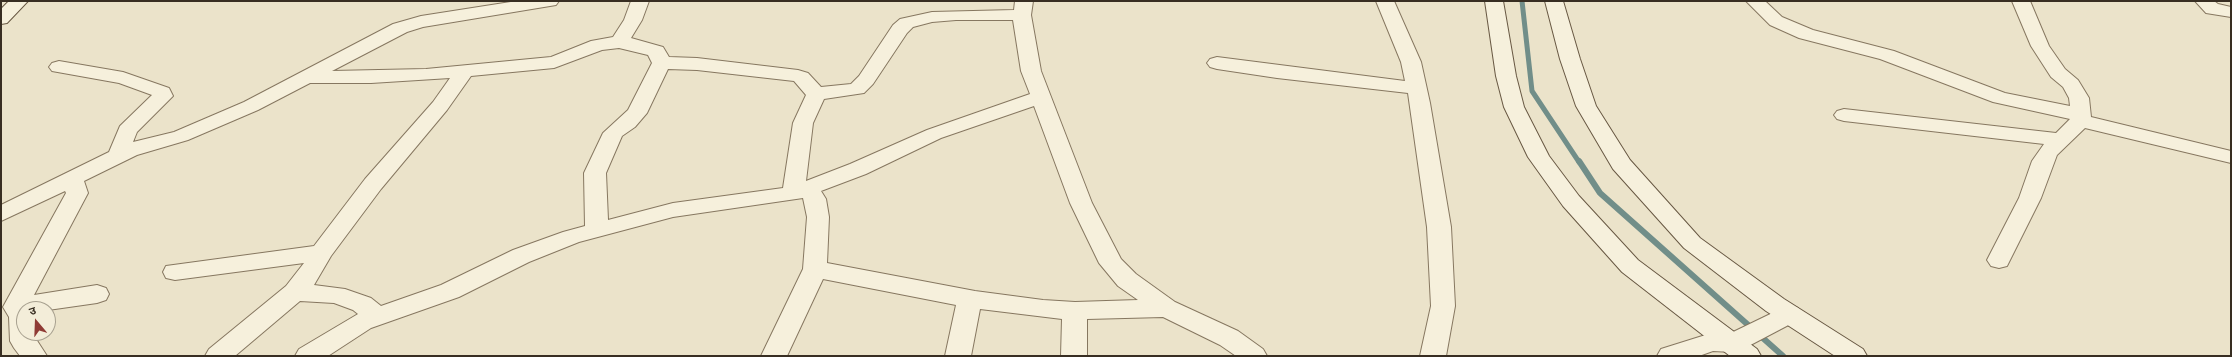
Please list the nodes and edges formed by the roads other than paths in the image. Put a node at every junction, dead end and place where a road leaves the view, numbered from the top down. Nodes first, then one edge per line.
1 (6, 1) edge
2 (19, 1) edge
3 (550, 1) edge
4 (640, 1) edge
5 (1386, 1) edge
6 (1494, 1) edge
7 (1554, 1) edge
8 (1755, 1) edge
9 (2021, 1) edge
10 (2204, 1) edge
11 (1, 6) edge
12 (1023, 8) edge
13 (2231, 12) edge
14 (1, 19) edge
15 (619, 42) junction
16 (662, 63) junction
17 (1217, 63) dead end
18 (59, 67) dead end
19 (466, 70) junction
20 (310, 77) junction
21 (1417, 88) junction
22 (816, 94) junction
23 (1042, 97) junction
24 (1844, 115) dead end
25 (2082, 118) junction
26 (2062, 140) junction
27 (118, 157) junction
28 (2231, 157) edge
29 (65, 182) junction
30 (801, 191) junction
31 (1, 214) edge
32 (597, 230) junction
33 (321, 253) junction
34 (1999, 260) dead end
35 (815, 269) junction
36 (175, 272) dead end
37 (296, 292) junction
38 (97, 294) dead end
39 (970, 299) junction
40 (15, 307) junction
41 (1166, 308) junction
42 (1075, 311) junction
43 (1773, 314) junction
44 (376, 316) junction
45 (1730, 340) edge
46 (34, 356) edge
47 (218, 356) edge
48 (308, 356) edge
49 (774, 356) edge
50 (958, 356) edge
51 (1074, 356) edge
52 (1254, 356) edge
53 (1433, 356) edge
54 (1670, 356) edge
55 (1854, 356) edge

1 - 11 street
2 - 14 street
3 - 20 street
4 - 15 street
5 - 21 street
6 - 45 street
7 - 43 street
8 - 25 street
9 - 25 street
10 - 13 street
12 - 22 street
12 - 23 street
15 - 16 street
15 - 19 street
16 - 22 street
16 - 32 street
17 - 21 street
18 - 27 street
19 - 20 street
19 - 33 street
20 - 27 street
21 - 53 street
22 - 30 street
23 - 30 street
23 - 41 street
24 - 26 street
25 - 26 street
25 - 28 street
26 - 34 street
27 - 29 street
29 - 31 street
29 - 40 street
30 - 32 street
30 - 35 street
32 - 44 street
33 - 36 street
33 - 37 street
35 - 39 street
35 - 49 street
37 - 44 street
37 - 47 street
38 - 40 street
39 - 42 street
39 - 50 street
40 - 46 street
41 - 42 street
41 - 52 street
42 - 51 street
43 - 45 street
43 - 55 street
44 - 48 street
45 - 54 street

